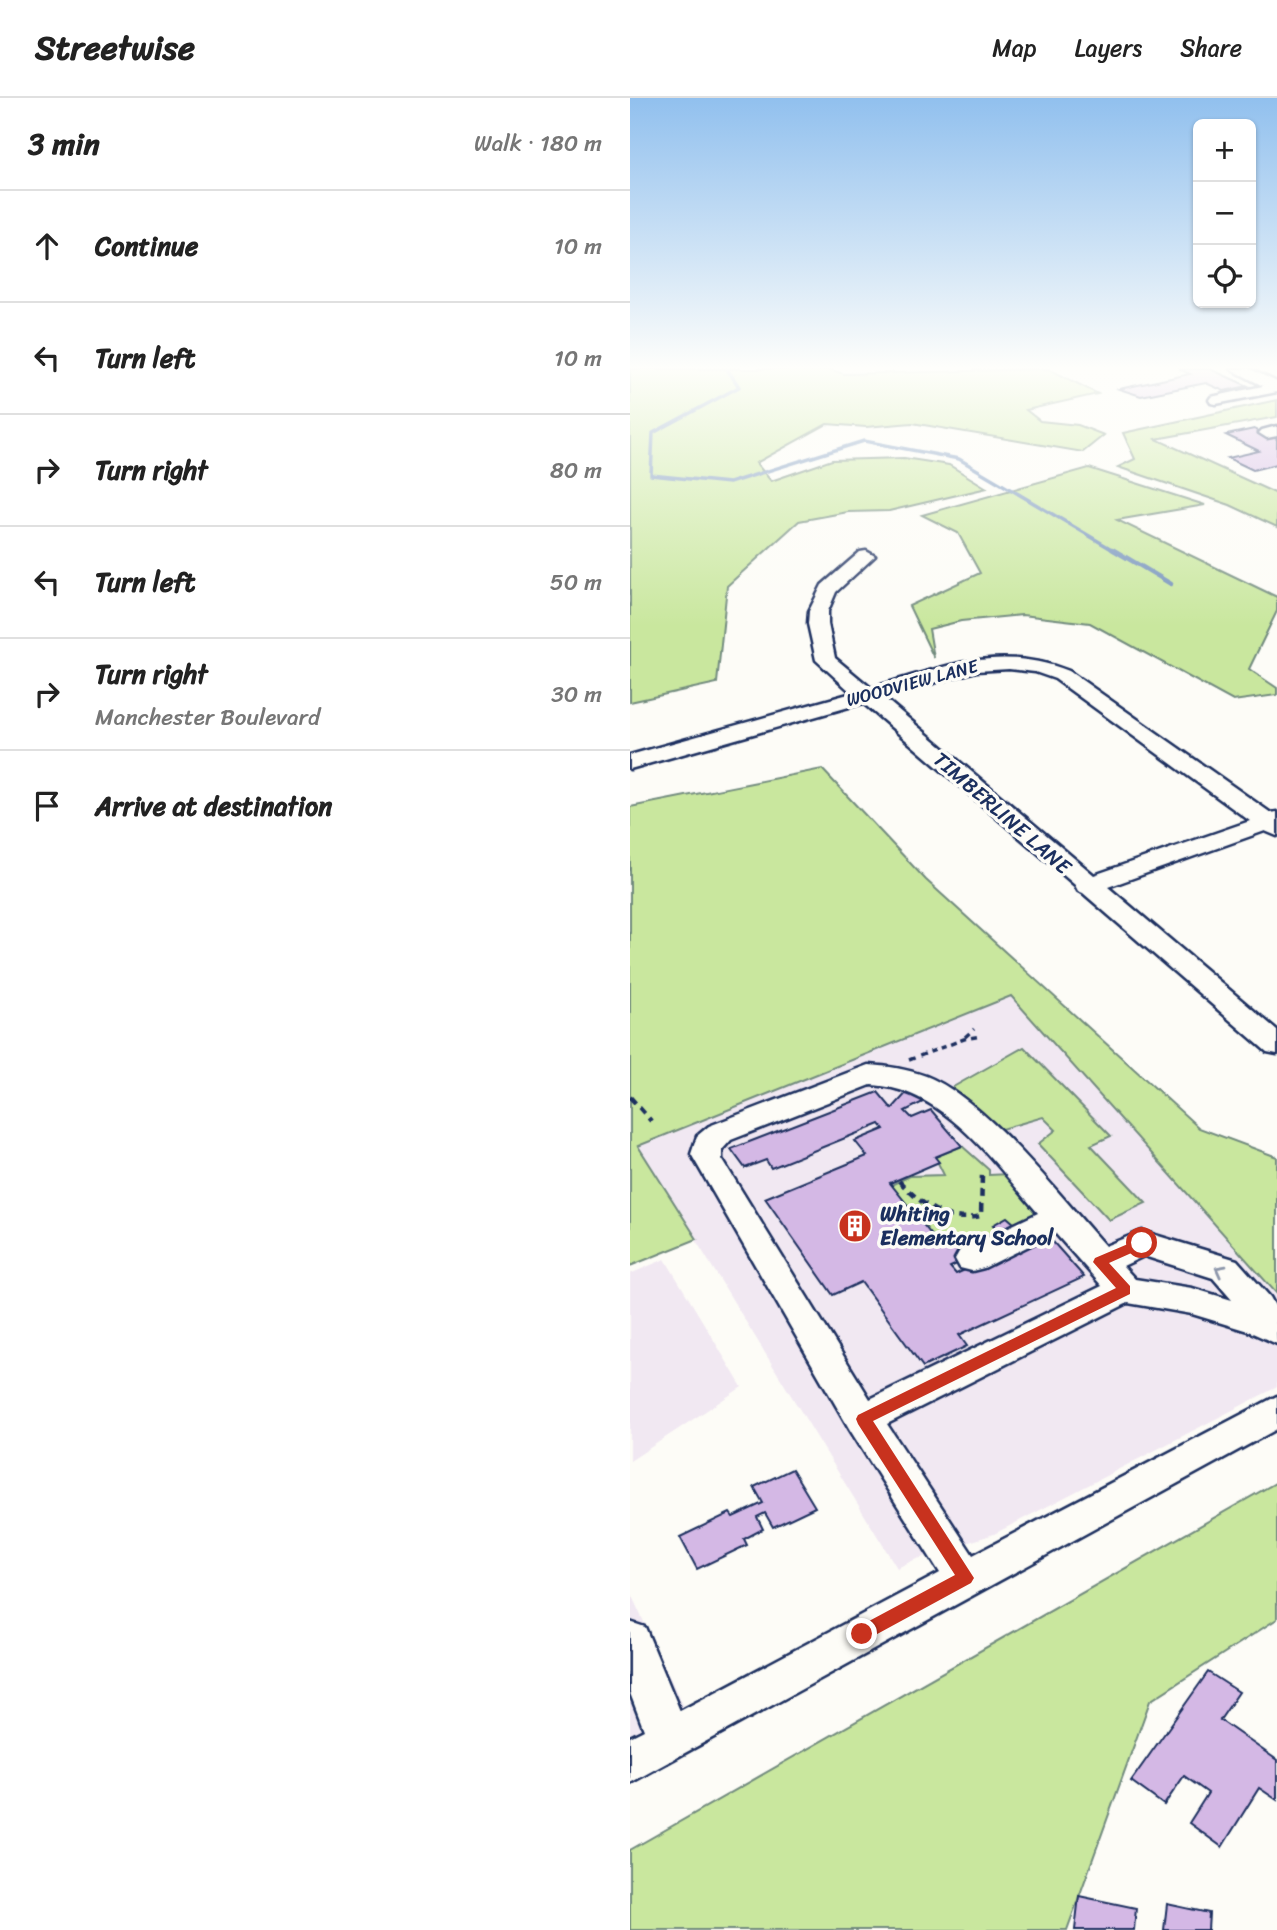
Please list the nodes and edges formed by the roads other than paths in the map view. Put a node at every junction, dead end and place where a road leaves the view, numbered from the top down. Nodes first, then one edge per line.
1 (866, 556) dead end
2 (865, 695) junction
3 (630, 762) edge
4 (1274, 823) edge
5 (1087, 886) junction
6 (1277, 1045) edge
7 (1059, 1217) junction
8 (972, 1259) dead end
9 (1100, 1262) junction
10 (1125, 1290) junction
11 (1268, 1325) edge
12 (1277, 1411) edge
13 (863, 1419) junction
14 (965, 1578) junction
15 (630, 1641) edge
16 (670, 1739) junction
17 (630, 1760) edge

1 - 2 street, TIMBERLINE LANE
2 - 3 street, WOODVIEW LANE
2 - 4 street, WOODVIEW LANE
2 - 5 street, TIMBERLINE LANE
4 - 5 street
5 - 6 street, TIMBERLINE LANE
7 - 8 street
7 - 9 street
7 - 13 street
9 - 10 street
11 -> 9 street
10 - 11 street
10 - 13 street
12 - 14 street
13 - 14 street
14 - 16 street
15 - 16 street
16 - 17 street

